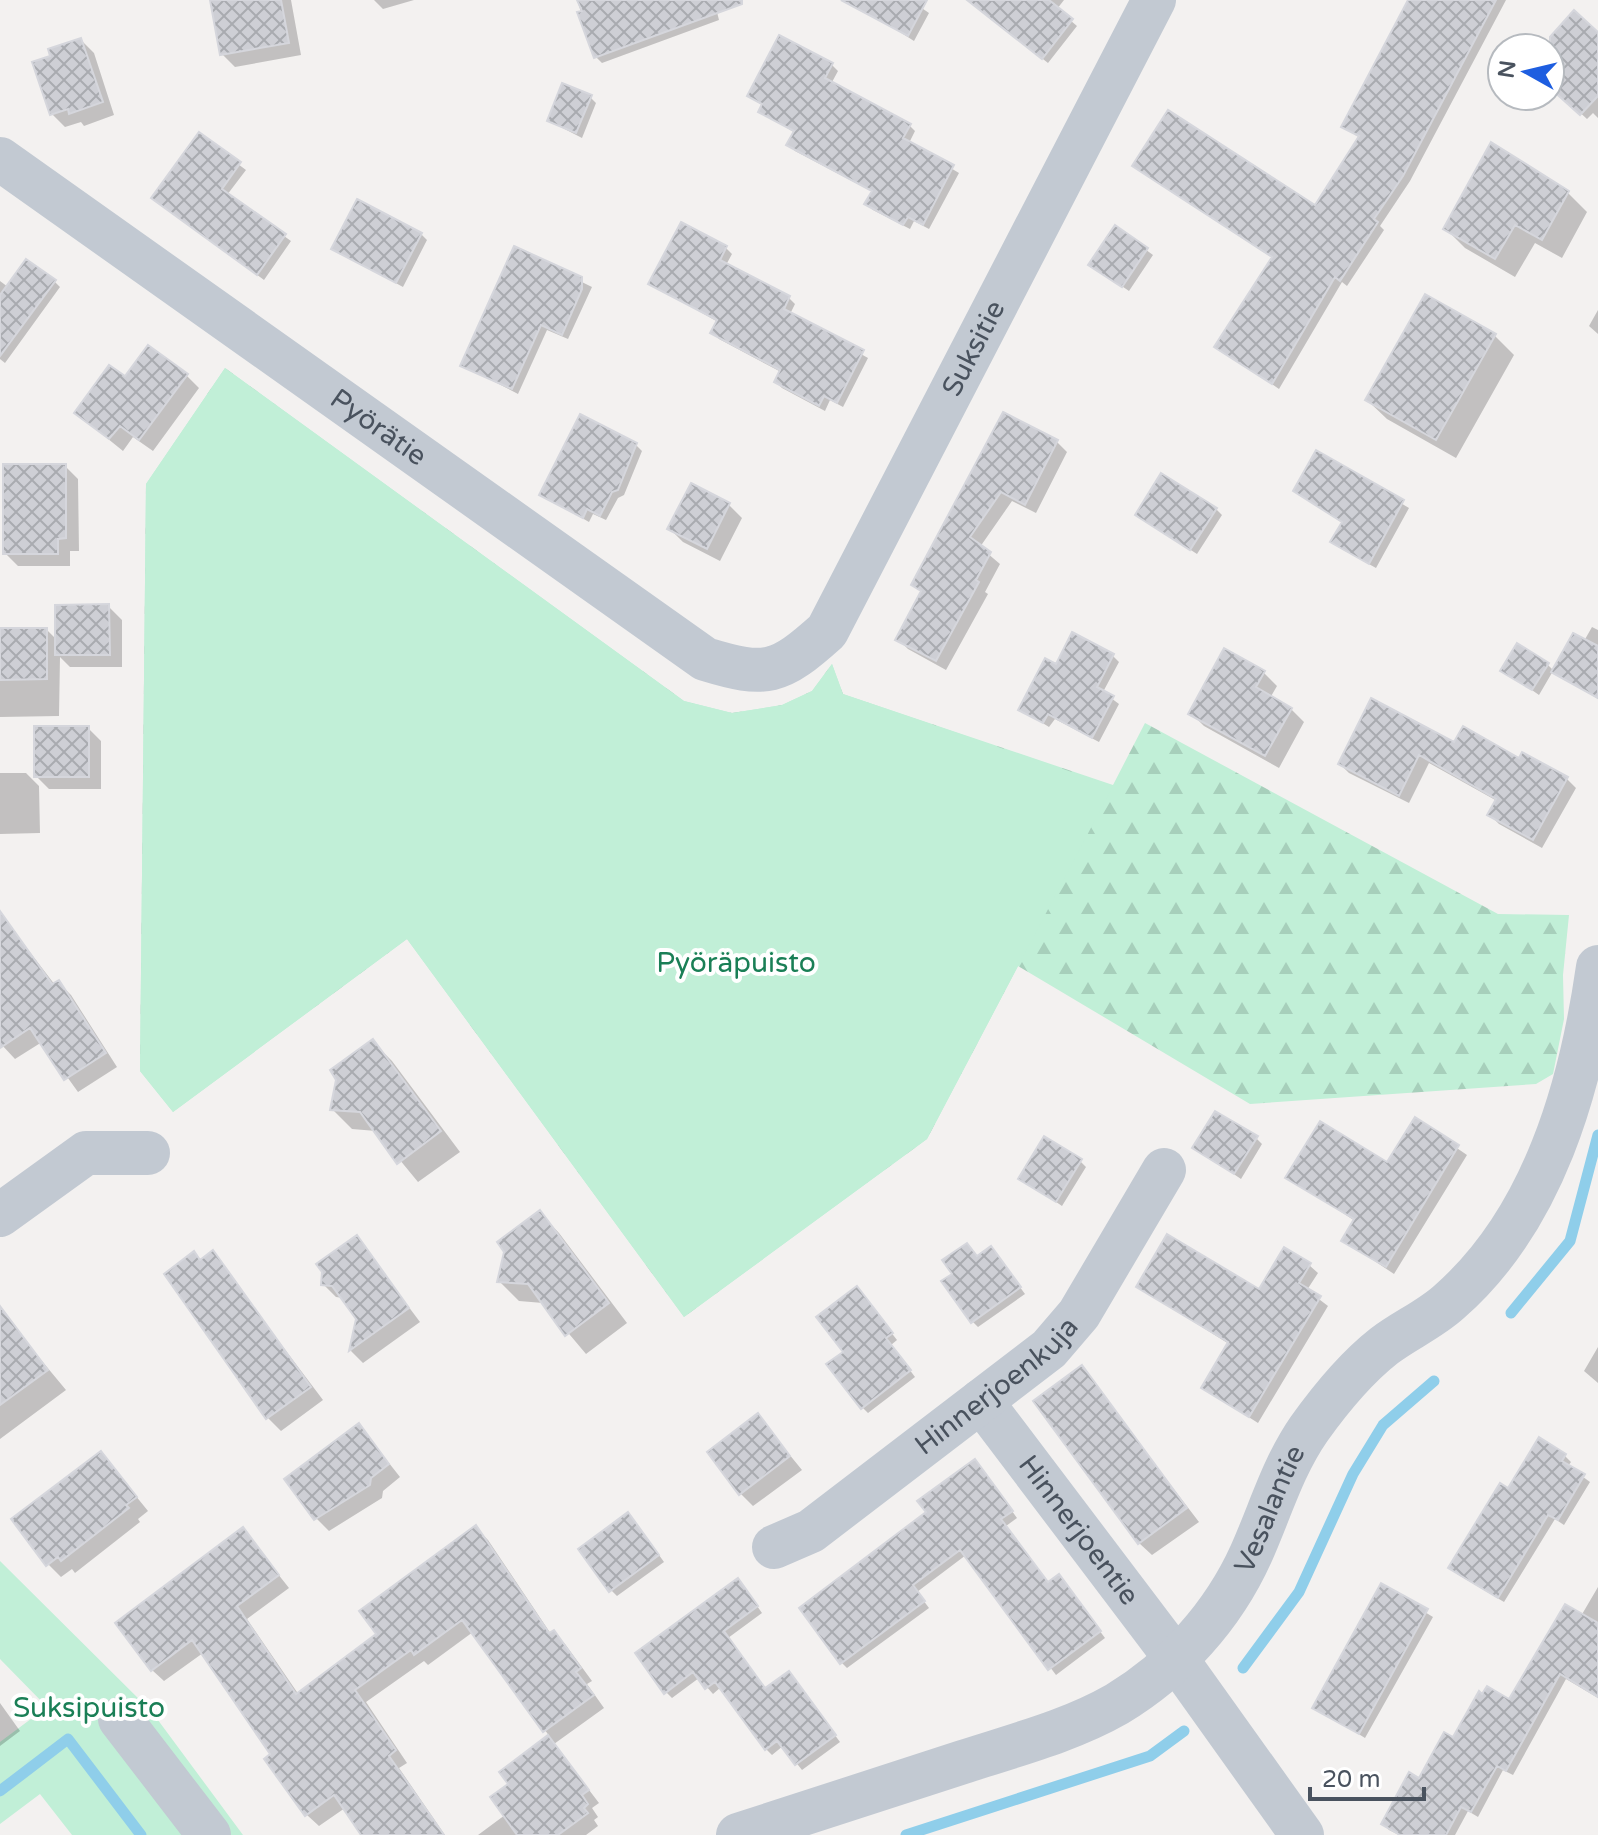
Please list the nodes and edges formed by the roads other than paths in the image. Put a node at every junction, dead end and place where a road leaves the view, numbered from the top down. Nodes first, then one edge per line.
1 (1154, 0) edge
2 (0, 159) edge
3 (765, 672) joint
4 (1598, 967) edge
5 (148, 1153) dead end
6 (1164, 1170) dead end
7 (0, 1215) edge
8 (981, 1401) junction
9 (774, 1547) dead end
10 (1177, 1660) junction
11 (120, 1719) dead end
12 (209, 1835) edge
13 (738, 1835) edge
14 (1302, 1835) edge

1 - 3 street, Suksitie
2 - 3 street, Pyörätie
4 - 10 street, Vesalantie
5 - 7 street
6 - 8 street, Hinnerjoenkuja
8 - 9 street, Hinnerjoenkuja
8 - 10 street, Hinnerjoentie
10 - 13 street, Vesalantie
10 - 14 street, Hinnerjoentie
11 - 12 street

